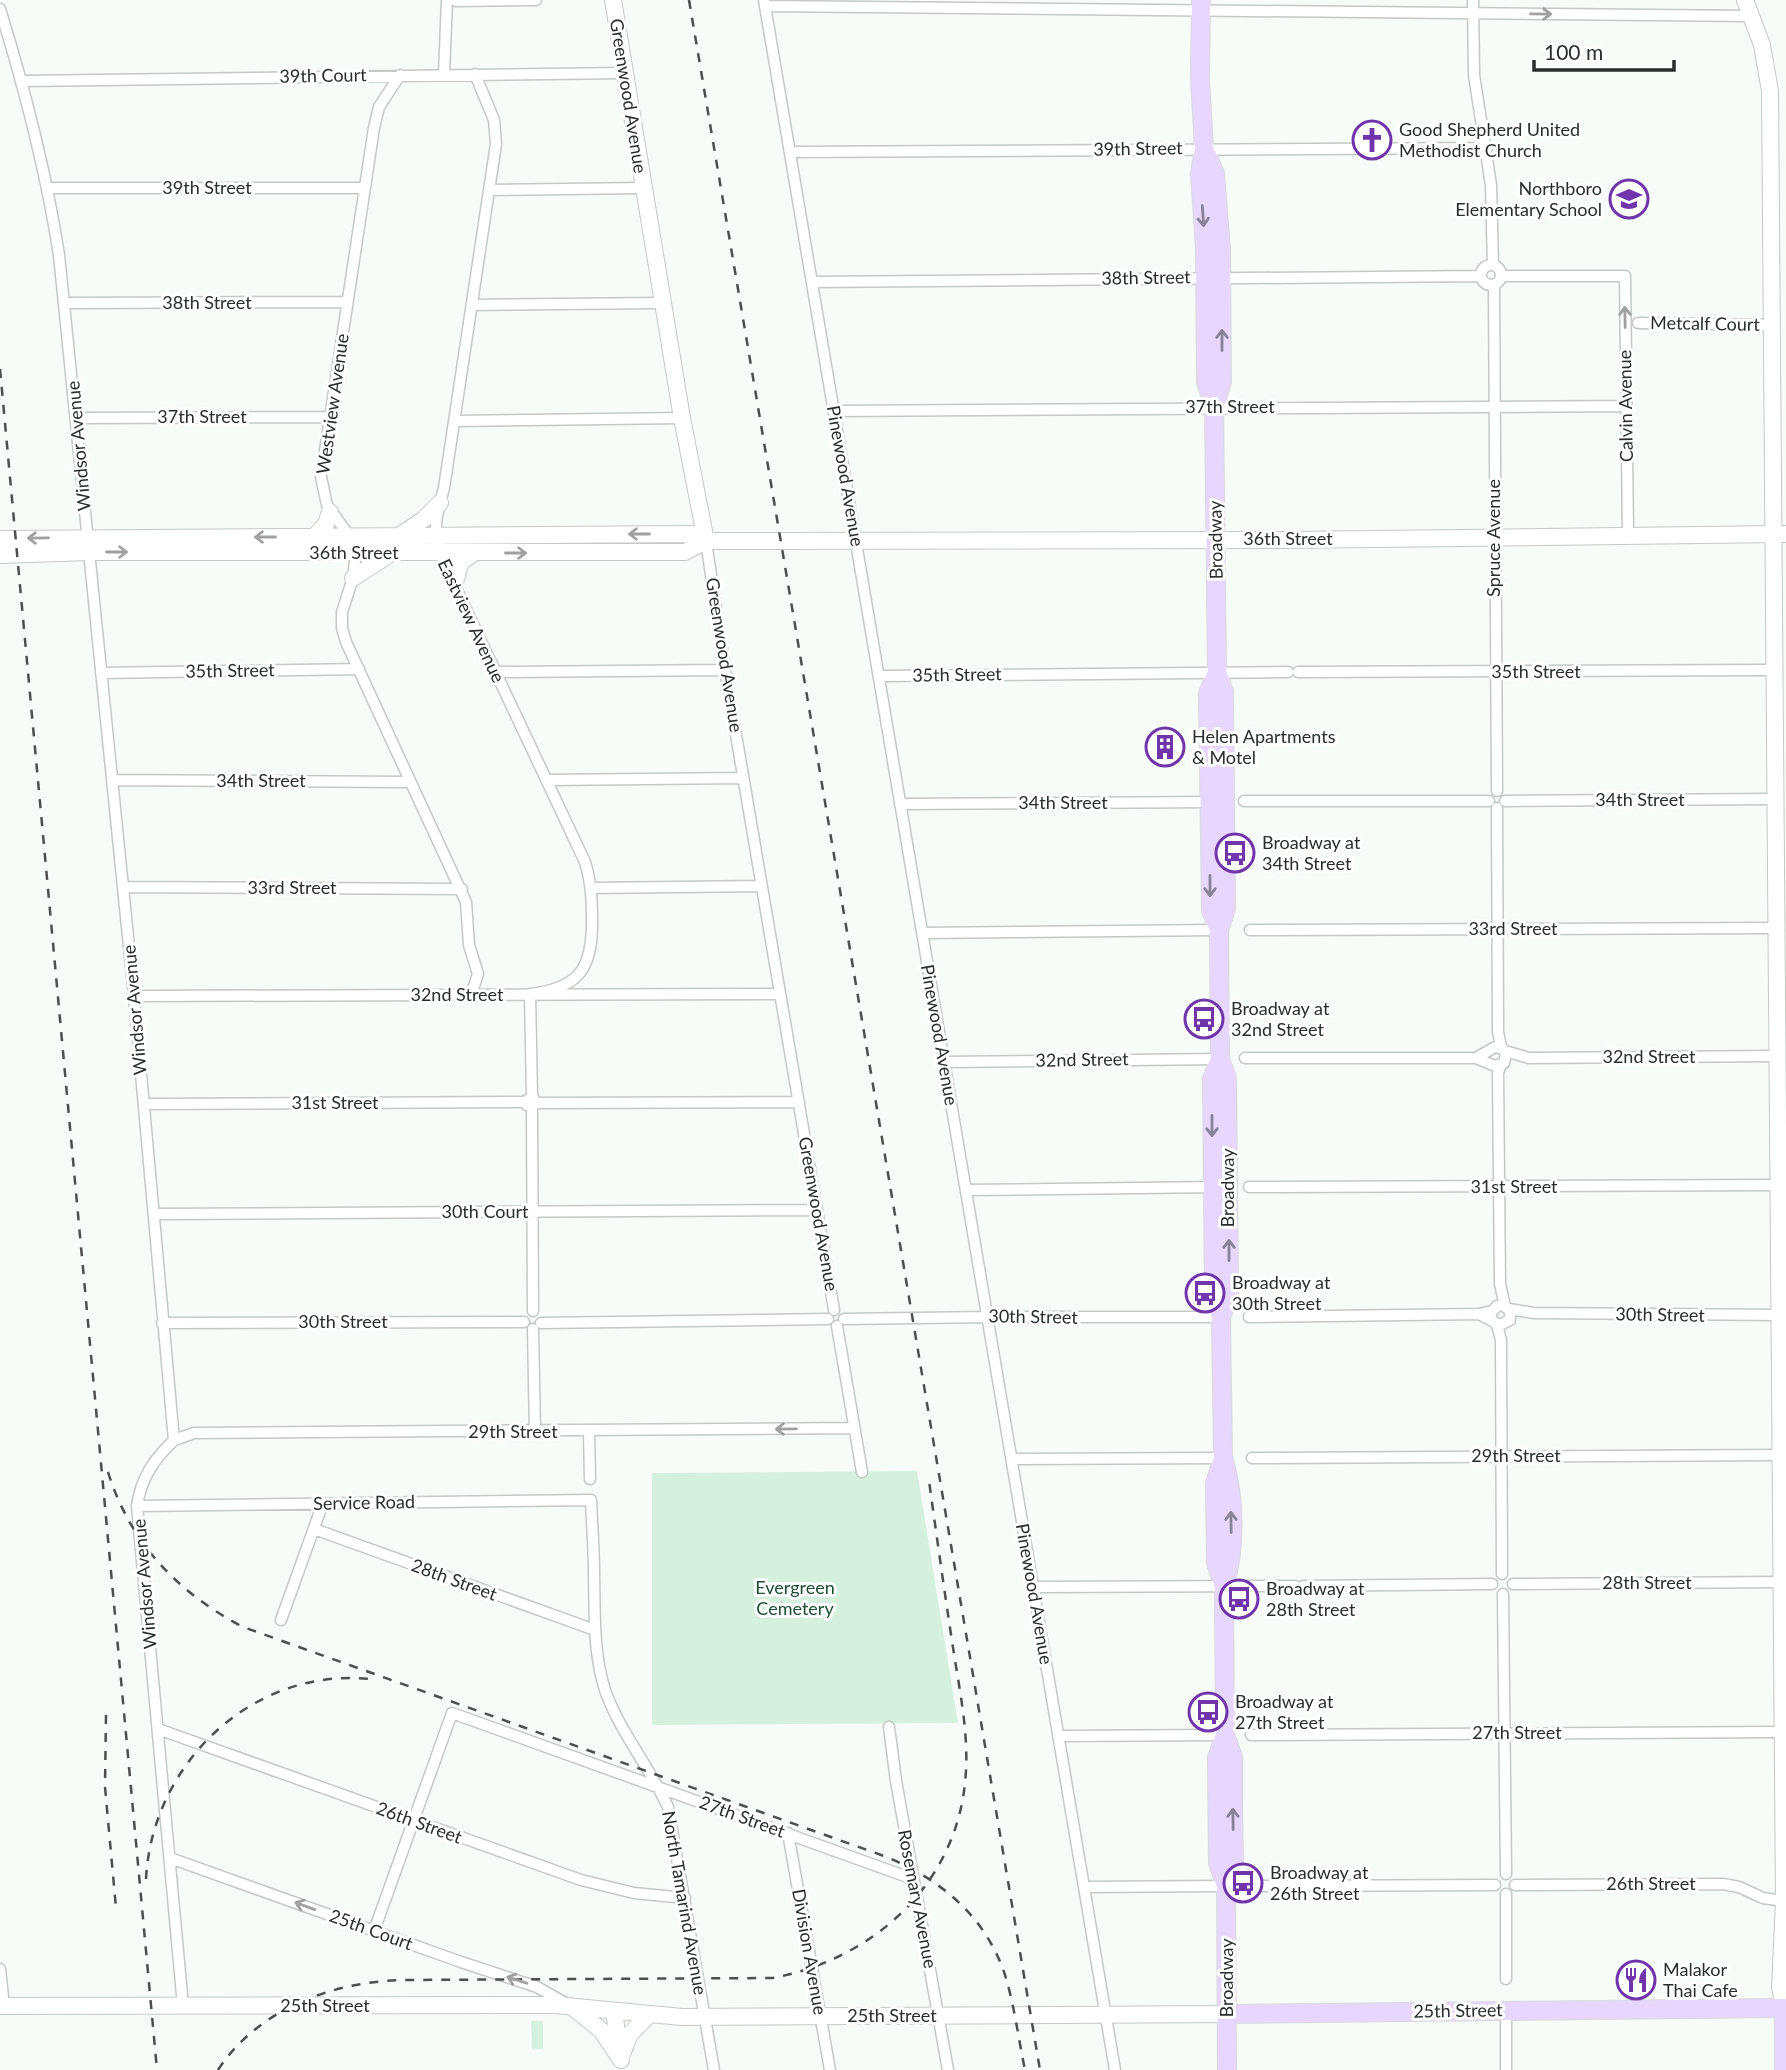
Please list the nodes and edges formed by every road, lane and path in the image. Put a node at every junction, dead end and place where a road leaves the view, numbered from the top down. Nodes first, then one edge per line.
1 (536, 0) edge
2 (612, 0) edge
3 (1473, 0) edge
4 (1745, 0) edge
5 (452, 1) edge
6 (764, 3) edge
7 (1201, 5) edge
8 (0, 9) edge
9 (1473, 13) junction
10 (1751, 16) junction
11 (624, 73) junction
12 (444, 74) junction
13 (475, 74) junction
14 (400, 75) junction
15 (22, 81) junction
16 (1204, 148) junction
17 (1486, 148) junction
18 (790, 152) junction
19 (49, 188) junction
20 (364, 188) junction
21 (643, 188) junction
22 (489, 190) junction
23 (1493, 265) junction
24 (1481, 276) junction
25 (1213, 278) junction
26 (1497, 280) junction
27 (812, 282) junction
28 (347, 302) junction
29 (66, 303) junction
30 (663, 303) junction
31 (472, 305) junction
32 (1637, 323) dead end
33 (1772, 325) junction
34 (1626, 406) junction
35 (1214, 407) junction
36 (1493, 407) junction
37 (834, 411) junction
38 (329, 416) junction
39 (76, 418) junction
40 (682, 418) junction
41 (454, 421) junction
42 (440, 503) junction
43 (330, 512) junction
44 (1780, 534) edge
45 (1628, 535) junction
46 (398, 536) junction
47 (435, 536) junction
48 (314, 537) junction
49 (350, 537) junction
50 (1494, 537) junction
51 (0, 539) edge
52 (1216, 540) junction
53 (706, 541) junction
54 (856, 541) junction
55 (88, 545) junction
56 (356, 554) junction
57 (390, 554) junction
58 (440, 554) junction
59 (474, 554) junction
60 (0, 555) edge
61 (353, 578) junction
62 (455, 582) junction
63 (1780, 647) edge
64 (359, 669) junction
65 (725, 670) junction
66 (1774, 670) junction
67 (1217, 672) junction
68 (1495, 672) junction
69 (495, 673) junction
70 (101, 674) junction
71 (878, 676) junction
72 (1781, 756) edge
73 (743, 778) junction
74 (112, 780) junction
75 (546, 780) junction
76 (410, 782) junction
77 (1775, 799) junction
78 (1217, 802) junction
79 (1244, 802) dead end
80 (1497, 803) junction
81 (900, 804) junction
82 (762, 886) junction
83 (123, 887) junction
84 (591, 888) junction
85 (462, 889) junction
86 (1781, 910) edge
87 (1776, 928) junction
88 (1497, 929) junction
89 (1219, 930) junction
90 (1250, 930) dead end
91 (922, 933) junction
92 (780, 994) junction
93 (471, 995) junction
94 (530, 995) junction
95 (134, 996) junction
96 (1777, 1056) junction
97 (1245, 1058) dead end
98 (1497, 1058) junction
99 (1220, 1059) junction
100 (944, 1062) junction
101 (532, 1102) junction
102 (799, 1102) junction
103 (144, 1104) junction
104 (1782, 1134) edge
105 (1221, 1187) junction
106 (1249, 1187) dead end
107 (1499, 1187) junction
108 (966, 1190) junction
109 (1781, 1193) edge
110 (817, 1210) junction
111 (532, 1211) junction
112 (154, 1213) junction
113 (1501, 1315) junction
114 (1783, 1315) edge
115 (988, 1317) junction
116 (1221, 1317) junction
117 (1249, 1317) dead end
118 (836, 1318) junction
119 (162, 1323) junction
120 (533, 1325) junction
121 (854, 1428) junction
122 (589, 1431) junction
123 (534, 1432) junction
124 (1783, 1432) edge
125 (174, 1440) junction
126 (1781, 1455) junction
127 (1501, 1456) junction
128 (1223, 1458) junction
129 (1252, 1458) dead end
130 (1012, 1459) junction
131 (862, 1472) dead end
132 (590, 1479) dead end
133 (591, 1500) joint
134 (323, 1503) junction
135 (137, 1506) junction
136 (314, 1529) junction
137 (1784, 1548) edge
138 (1502, 1574) junction
139 (1782, 1582) junction
140 (1492, 1584) junction
141 (1513, 1584) junction
142 (1224, 1586) junction
143 (1033, 1587) junction
144 (1503, 1594) junction
145 (281, 1620) dead end
146 (595, 1630) junction
147 (890, 1727) dead end
148 (158, 1729) junction
149 (1504, 1733) junction
150 (1225, 1735) junction
151 (1251, 1735) dead end
152 (1059, 1736) junction
153 (1784, 1736) edge
154 (659, 1787) junction
155 (414, 1821) junction
156 (788, 1833) junction
157 (1785, 1849) edge
158 (170, 1858) junction
159 (1506, 1874) junction
160 (913, 1879) junction
161 (1495, 1885) junction
162 (1515, 1885) junction
163 (1226, 1886) junction
164 (1257, 1886) dead end
165 (1084, 1887) junction
166 (1506, 1894) junction
167 (685, 1898) junction
168 (1784, 1901) junction
169 (1785, 1929) edge
170 (374, 1931) junction
171 (0, 1969) edge
172 (1506, 1979) dead end
173 (1785, 2002) edge
174 (569, 2005) junction
175 (2, 2006) edge
176 (183, 2006) junction
177 (614, 2011) junction
178 (1506, 2011) junction
179 (1227, 2014) junction
180 (649, 2015) junction
181 (1106, 2015) junction
182 (939, 2016) junction
183 (705, 2017) junction
184 (821, 2017) junction
185 (621, 2065) edge
186 (713, 2070) edge
187 (830, 2070) edge
188 (948, 2070) edge
189 (1115, 2070) edge
190 (1227, 2070) edge
191 (1506, 2070) edge
192 (1784, 2070) edge

1 - 5 street
2 - 11 street, Greenwood Avenue
3 - 9 street
4 - 10 street
5 - 12 street
6 - 7 street
6 - 18 street, Pinewood Avenue
7 - 9 street
7 - 16 main road, Broadway
8 - 15 street, Windsor Avenue
9 -> 10 street
9 - 17 street
10 - 33 street
11 - 13 street, 39th Court
11 - 21 street, Greenwood Avenue
12 - 13 street, 39th Court
12 - 14 street, 39th Court
13 - 22 street, Eastview Avenue
14 - 15 street, 39th Court
14 - 20 street, Westview Avenue
15 - 19 street, Windsor Avenue
16 - 17 street, 39th Street
16 - 18 street, 39th Street
16 - 25 main road, Broadway
17 - 23 street
18 - 27 street, Pinewood Avenue
19 - 20 street, 39th Street
19 - 29 street, Windsor Avenue
20 - 28 street, Westview Avenue
21 - 22 street
21 - 30 street, Greenwood Avenue
22 - 31 street, Eastview Avenue
23 - 24 street
23 - 26 street
24 - 25 street, 38th Street
24 - 26 street
25 - 27 street, 38th Street
25 - 35 main road, Broadway
34 -> 26 street, Calvin Avenue
26 - 36 street, Spruce Avenue
27 - 37 street, Pinewood Avenue
28 - 29 street, 38th Street
28 - 38 street, Westview Avenue
29 - 39 street, Windsor Avenue
30 - 31 street
30 - 40 street, Greenwood Avenue
31 - 41 street, Eastview Avenue
32 - 33 street, Metcalf Court
33 - 44 street
34 - 36 street, 37th Street
34 - 45 street, Calvin Avenue
35 - 36 street, 37th Street
35 - 37 street, 37th Street
35 - 52 main road, Broadway
36 - 50 street, Spruce Avenue
37 - 54 street, Pinewood Avenue
38 - 39 street, 37th Street
38 - 43 street, Westview Avenue
39 - 55 street, Windsor Avenue
40 - 41 street
40 - 53 street, Greenwood Avenue
41 - 42 street, Eastview Avenue
42 - 46 street
42 - 47 street, Eastview Avenue
43 - 48 street
43 - 49 street, Westview Avenue
44 - 45 street, 36th Street
44 - 63 street
45 - 50 street, 36th Street
46 - 47 street, 36th Street
46 - 49 street, 36th Street
53 -> 47 street, 36th Street
47 - 58 street, Eastview Avenue
48 - 49 street, 36th Street
48 -> 55 street, 36th Street
49 - 56 street, Westview Avenue
50 - 52 street, 36th Street
50 - 68 street, Spruce Avenue
55 -> 51 street, 36th Street
52 - 54 street, 36th Street
52 - 67 main road, Broadway
53 - 54 street, 36th Street
59 -> 53 street, 36th Street
53 - 65 street, Greenwood Avenue
54 - 71 street, Pinewood Avenue
55 -> 56 street, 36th Street
55 - 60 street, 36th Street
55 - 70 street, Windsor Avenue
56 - 57 street, 36th Street
56 - 61 street, Westview Avenue
57 - 58 street, 36th Street
57 - 61 street
58 - 59 street, 36th Street
58 - 62 street, Eastview Avenue
59 - 62 street
61 - 64 street, Westview Avenue
62 - 69 street, Eastview Avenue
63 - 66 street
64 - 70 street, 35th Street
64 - 76 street, Westview Avenue
65 - 69 street
65 - 73 street, Greenwood Avenue
66 - 68 street, 35th Street
66 - 72 street
67 - 68 street, 35th Street
67 - 71 street, 35th Street
67 - 78 main road, Broadway
68 - 80 street, Spruce Avenue
69 - 75 street, Eastview Avenue
70 - 74 street, Windsor Avenue
71 - 81 street, Pinewood Avenue
72 - 77 street
73 - 75 street
73 - 82 street, Greenwood Avenue
74 - 76 street, 34th Street
74 - 83 street, Windsor Avenue
75 - 84 street, Eastview Avenue
76 - 85 street, Westview Avenue
77 - 80 street, 34th Street
77 - 86 street
78 - 81 street, 34th Street
78 - 89 main road, Broadway
79 - 80 street, 34th Street
80 - 88 street
81 - 91 street, Pinewood Avenue
82 - 84 street
82 - 92 street, Greenwood Avenue
83 - 85 street, 33rd Street
83 - 95 street, Windsor Avenue
84 - 94 street, Eastview Avenue
85 - 93 street, Westview Avenue
86 - 87 street
87 - 88 street, 33rd Street
87 - 96 street
88 - 90 street, 33rd Street
88 - 98 street
89 - 91 street
89 - 99 main road, Broadway
91 - 100 street, Pinewood Avenue
92 - 94 street, 32nd Street
92 - 102 street, Greenwood Avenue
93 - 94 street, 32nd Street
93 - 95 street, 32nd Street
94 - 101 street
95 - 103 street, Windsor Avenue
96 - 98 street, 32nd Street
96 - 104 street
97 - 98 street, 32nd Street
98 - 107 street
99 - 100 street, 32nd Street
99 - 105 main road, Broadway
100 - 108 street, Pinewood Avenue
101 - 102 street, 31st Street
101 - 103 street, 31st Street
101 - 111 street
102 - 110 street, Greenwood Avenue
103 - 112 street, Windsor Avenue
104 - 109 street
105 - 108 street
105 - 116 main road, Broadway
106 - 107 street, 31st Street
107 - 109 street, 31st Street
107 - 113 street
108 - 115 street, Pinewood Avenue
109 - 114 street
110 - 111 street, 30th Court
110 - 118 street, Greenwood Avenue
111 - 112 street, 30th Court
111 - 120 street
112 - 119 street, Windsor Avenue
113 - 114 street, 30th Street
113 - 117 street, 30th Street
113 - 127 street
114 - 124 street
115 - 116 street, 30th Street
115 - 118 street, 30th Street
115 - 130 street, Pinewood Avenue
116 - 128 main road, Broadway
118 - 120 street, 30th Street
118 - 121 street, Greenwood Avenue
119 - 120 street, 30th Street
119 - 125 street, Windsor Avenue
120 - 123 street
121 -> 122 street, 29th Street
121 - 131 street, Greenwood Avenue
122 - 123 street, 29th Street
122 - 132 street
123 - 125 street, 29th Street
124 - 126 street
125 - 135 street, Windsor Avenue
126 - 127 street, 29th Street
126 - 137 street
127 - 129 street, 29th Street
127 - 138 street
128 - 130 street
128 - 142 main road, Broadway
130 - 143 street, Pinewood Avenue
133 - 134 street, Service Road
133 - 146 street, North Tamarind Avenue
134 - 135 street, Service Road
134 - 136 street
135 - 148 street, Windsor Avenue
136 - 145 street
136 - 146 street, 28th Street
137 - 139 street
138 - 140 street
138 - 141 street
139 - 141 street, 28th Street
139 - 153 street
140 - 142 street
140 - 144 street
141 - 144 street
142 - 143 street
142 - 150 main road, Broadway
143 - 152 street, Pinewood Avenue
144 - 149 street
146 - 154 street, North Tamarind Avenue
147 - 160 street, Rosemary Avenue
148 - 155 street, 26th Street
148 - 158 street, Windsor Avenue
149 - 151 street, 27th Street
149 - 153 street, 27th Street
149 - 159 street
150 - 152 street
150 - 163 main road, Broadway
152 - 165 street, Pinewood Avenue
153 - 157 street
154 - 155 street, 27th Street
154 - 156 street, 27th Street
154 - 167 street, North Tamarind Avenue
155 - 167 street, 26th Street
155 - 170 street
156 - 160 street, 27th Street
156 - 184 street, Division Avenue
157 - 168 street
170 -> 158 street, 25th Court
158 - 176 street, Windsor Avenue
159 - 161 street
159 - 162 street
160 - 182 street, Rosemary Avenue
161 - 164 street
161 - 166 street
162 - 166 street
162 - 168 street, 26th Street
163 - 165 street
163 - 179 main road, Broadway
165 - 181 street, Pinewood Avenue
166 - 172 street
167 - 183 street, North Tamarind Avenue
168 - 169 street
169 - 173 street
174 -> 170 street, 25th Court
171 - 175 street
173 - 178 main road, 25th Street
173 - 192 main road
174 - 176 street, 25th Street
174 - 177 street, 25th Street
174 - 185 street
175 - 176 street, 25th Street
177 - 180 street, 25th Street
177 - 185 street
178 - 179 main road, 25th Street
178 - 191 street
179 - 181 street, 25th Street
179 - 190 main road, Broadway
180 - 183 street, 25th Street
180 - 185 street
181 - 182 street, 25th Street
181 - 189 street, Pinewood Avenue
182 - 184 street, 25th Street
182 - 188 street, Rosemary Avenue
183 - 184 street, 25th Street
183 - 186 street, North Tamarind Avenue
184 - 187 street, Division Avenue

